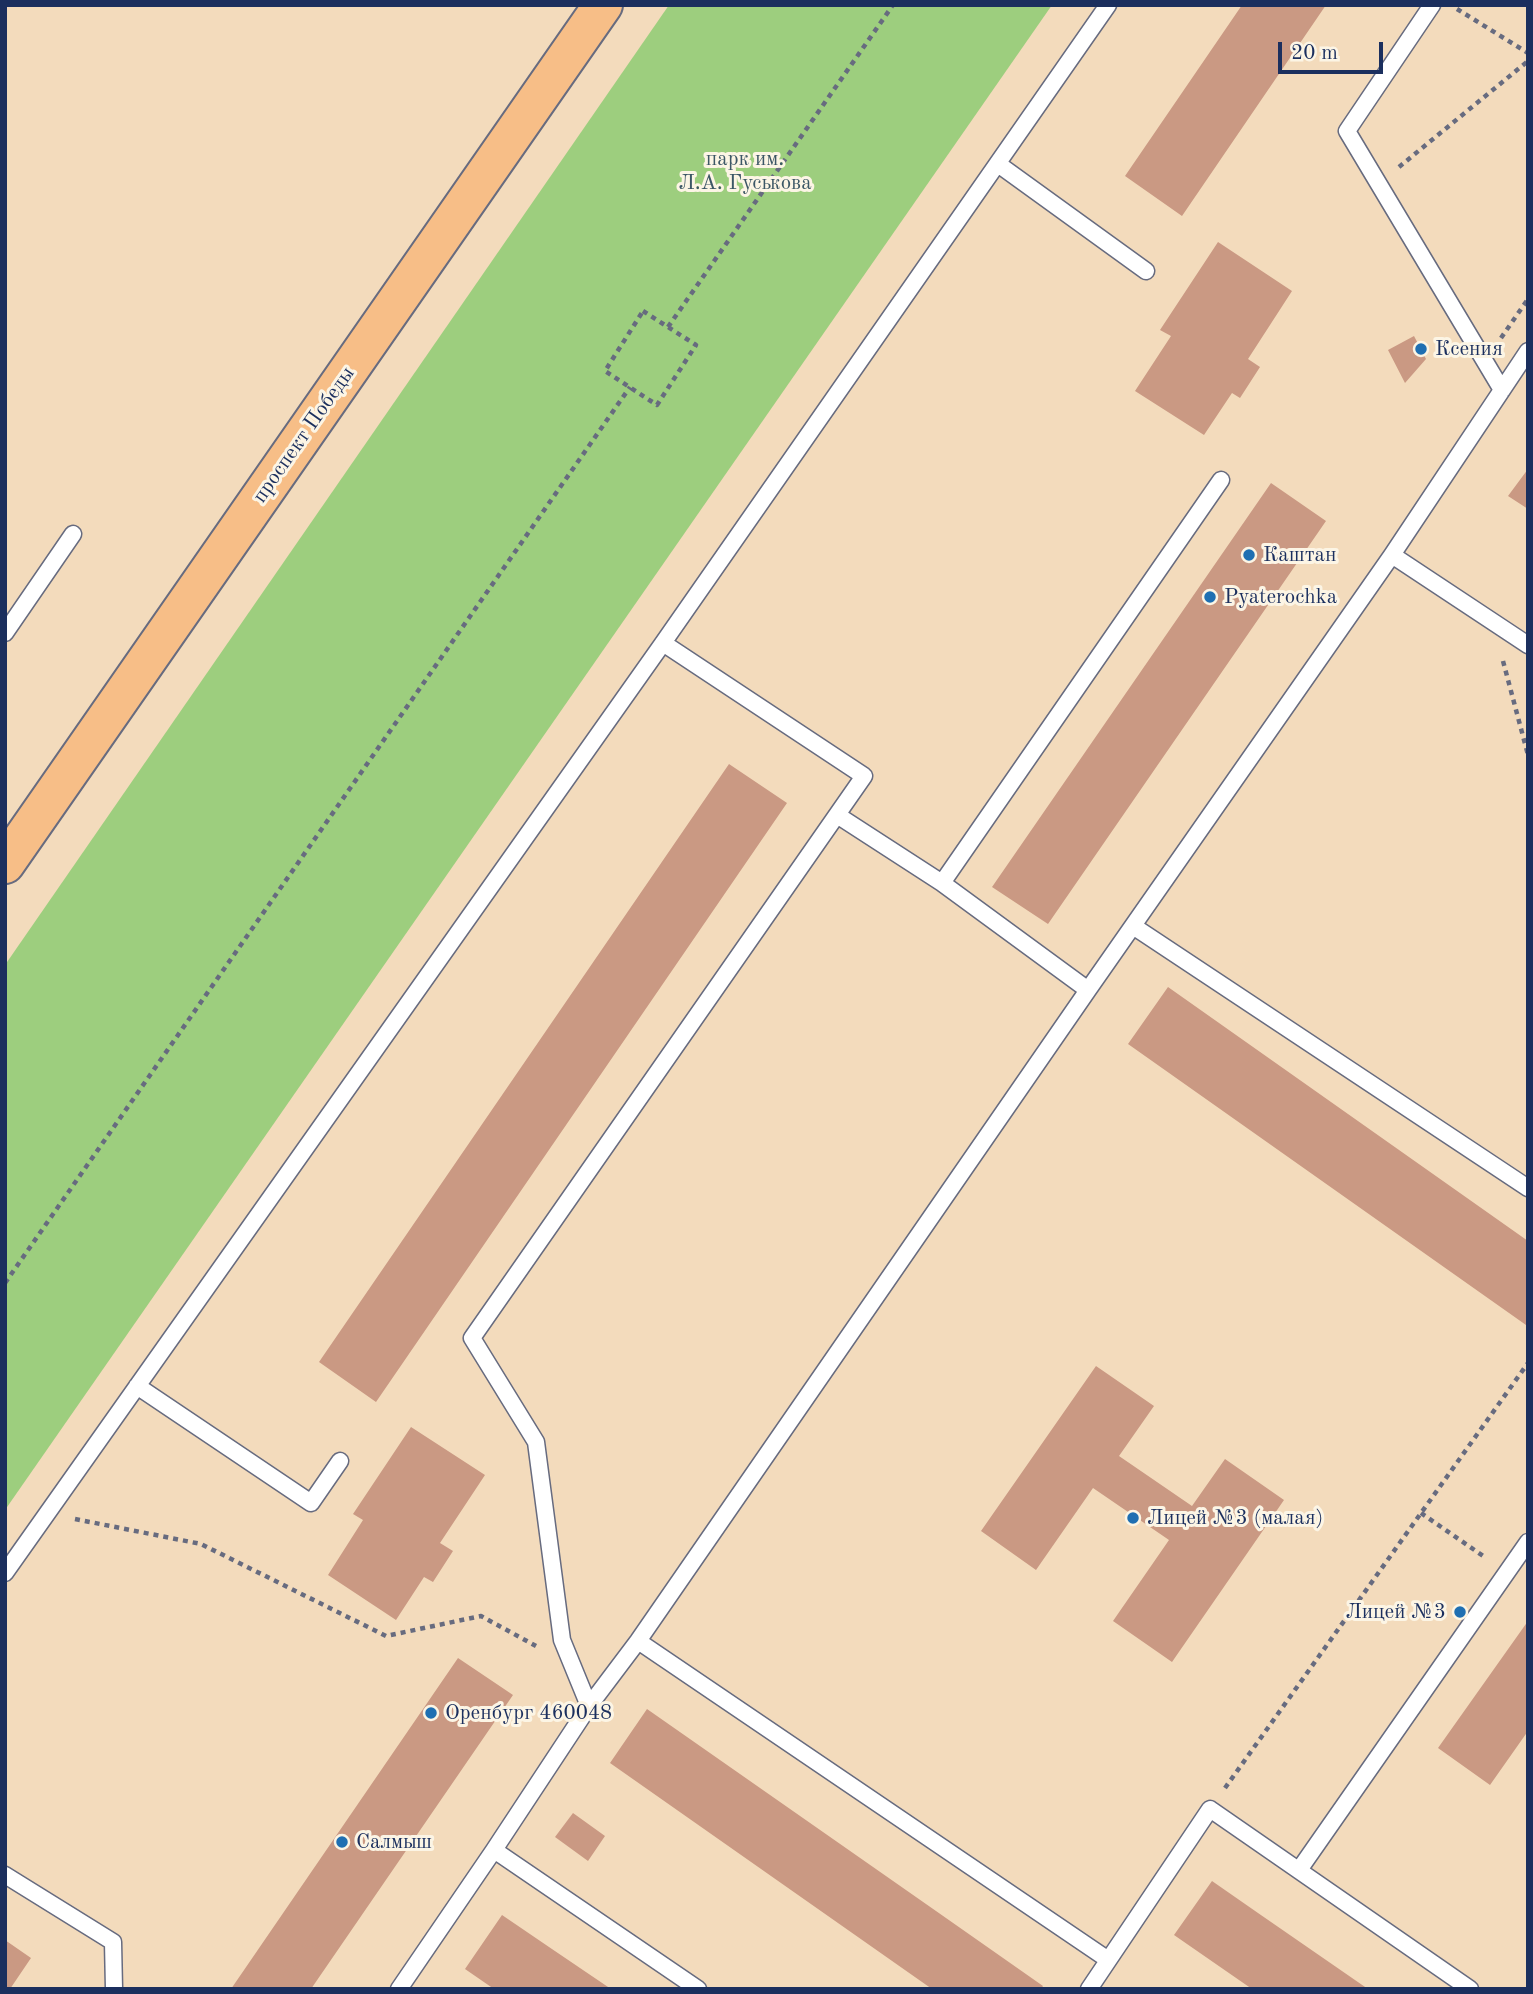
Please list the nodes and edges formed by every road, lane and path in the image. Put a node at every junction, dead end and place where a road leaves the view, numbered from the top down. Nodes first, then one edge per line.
1 (603, 5) edge
2 (893, 5) edge
3 (1108, 5) edge
4 (1432, 5) edge
5 (1451, 5) edge
6 (1528, 53) edge
7 (1528, 61) edge
8 (998, 164) junction
9 (1378, 183) junction
10 (1146, 271) dead end
11 (1528, 299) edge
12 (668, 327) junction
13 (1528, 351) edge
14 (1485, 362) junction
15 (630, 387) junction
16 (1502, 390) junction
17 (1222, 480) dead end
18 (74, 534) dead end
19 (1392, 555) junction
20 (1493, 621) junction
21 (5, 633) edge
22 (663, 643) junction
23 (1528, 645) edge
24 (1528, 755) edge
25 (837, 815) junction
26 (5, 864) edge
27 (942, 883) junction
28 (1133, 926) junction
29 (1088, 990) junction
30 (1528, 1188) edge
31 (5, 1283) edge
32 (1528, 1363) edge
33 (137, 1386) junction
34 (340, 1461) dead end
35 (47, 1513) junction
36 (1421, 1513) junction
37 (1528, 1542) edge
38 (1507, 1572) junction
39 (5, 1573) edge
40 (638, 1642) junction
41 (543, 1650) dead end
42 (589, 1706) junction
43 (1210, 1809) junction
44 (494, 1850) junction
45 (1299, 1870) junction
46 (5, 1875) edge
47 (1107, 1959) junction
48 (114, 1989) edge
49 (399, 1989) edge
50 (698, 1989) edge
51 (1089, 1989) edge
52 (1470, 1989) edge

1 - 26 main road, проспект Победы
2 - 12 path
3 - 8 lane
4 - 9 lane
5 - 6 path
7 - 9 path
8 - 10 lane
8 - 22 lane
9 - 14 lane
11 - 14 path
12 - 15 path
12 - 15 path
13 - 16 lane
14 - 16 lane
15 - 31 path
16 - 19 lane
17 - 27 lane
18 - 21 lane
19 - 20 lane
19 - 28 lane
20 - 23 lane
20 - 24 path
22 - 25 lane
22 - 33 lane
25 - 27 lane
25 - 42 lane
27 - 29 lane
28 - 29 lane
28 - 30 lane
29 - 40 lane
32 - 36 path
33 - 34 lane
33 - 35 lane
35 - 39 lane
35 - 41 path
36 - 38 path
36 - 43 path
37 - 38 lane
38 - 45 lane
40 - 42 lane
40 - 47 lane
42 - 44 lane
43 - 45 lane
43 - 47 lane
44 - 49 lane
44 - 50 lane
45 - 52 lane
46 - 48 lane
47 - 51 lane

